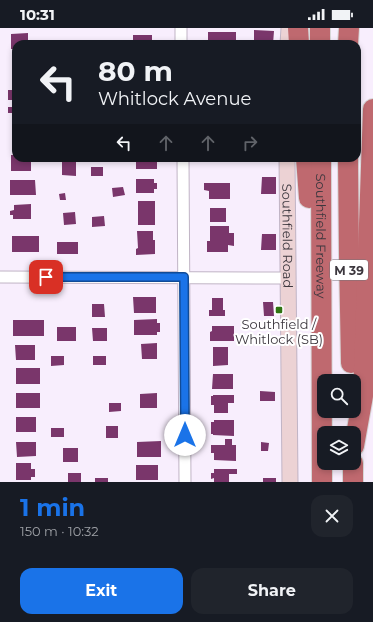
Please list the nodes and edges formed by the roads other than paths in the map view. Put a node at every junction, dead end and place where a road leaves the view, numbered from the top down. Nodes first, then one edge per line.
1 (181, 28) edge
2 (289, 28) edge
3 (298, 28) edge
4 (320, 28) edge
5 (349, 28) edge
6 (181, 40) edge
7 (288, 40) edge
8 (299, 40) edge
9 (320, 40) edge
10 (348, 40) edge
11 (373, 109) edge
12 (182, 162) edge
13 (287, 162) edge
14 (306, 162) edge
15 (321, 162) edge
16 (348, 162) edge
17 (0, 277) edge
18 (184, 277) junction
19 (288, 278) junction
20 (321, 374) edge
21 (322, 374) edge
22 (352, 374) edge
23 (322, 418) edge
24 (357, 426) edge
25 (353, 470) edge
26 (185, 482) edge
27 (290, 482) edge
28 (322, 482) edge
29 (353, 482) edge

1 - 6 street
2 - 7 main road
3 - 8 highway
4 - 9 highway
5 - 10 highway
11 - 24 highway
12 - 18 street
13 - 19 main road, Southfield Road
14 - 20 highway
15 - 21 highway, Southfield Freeway / M 39
16 - 22 highway, Southfield Freeway / M 39
17 - 18 street
18 - 19 street
18 - 26 street
19 - 27 main road, Southfield Road
23 - 28 highway, Southfield Freeway / M 39
25 - 29 highway

